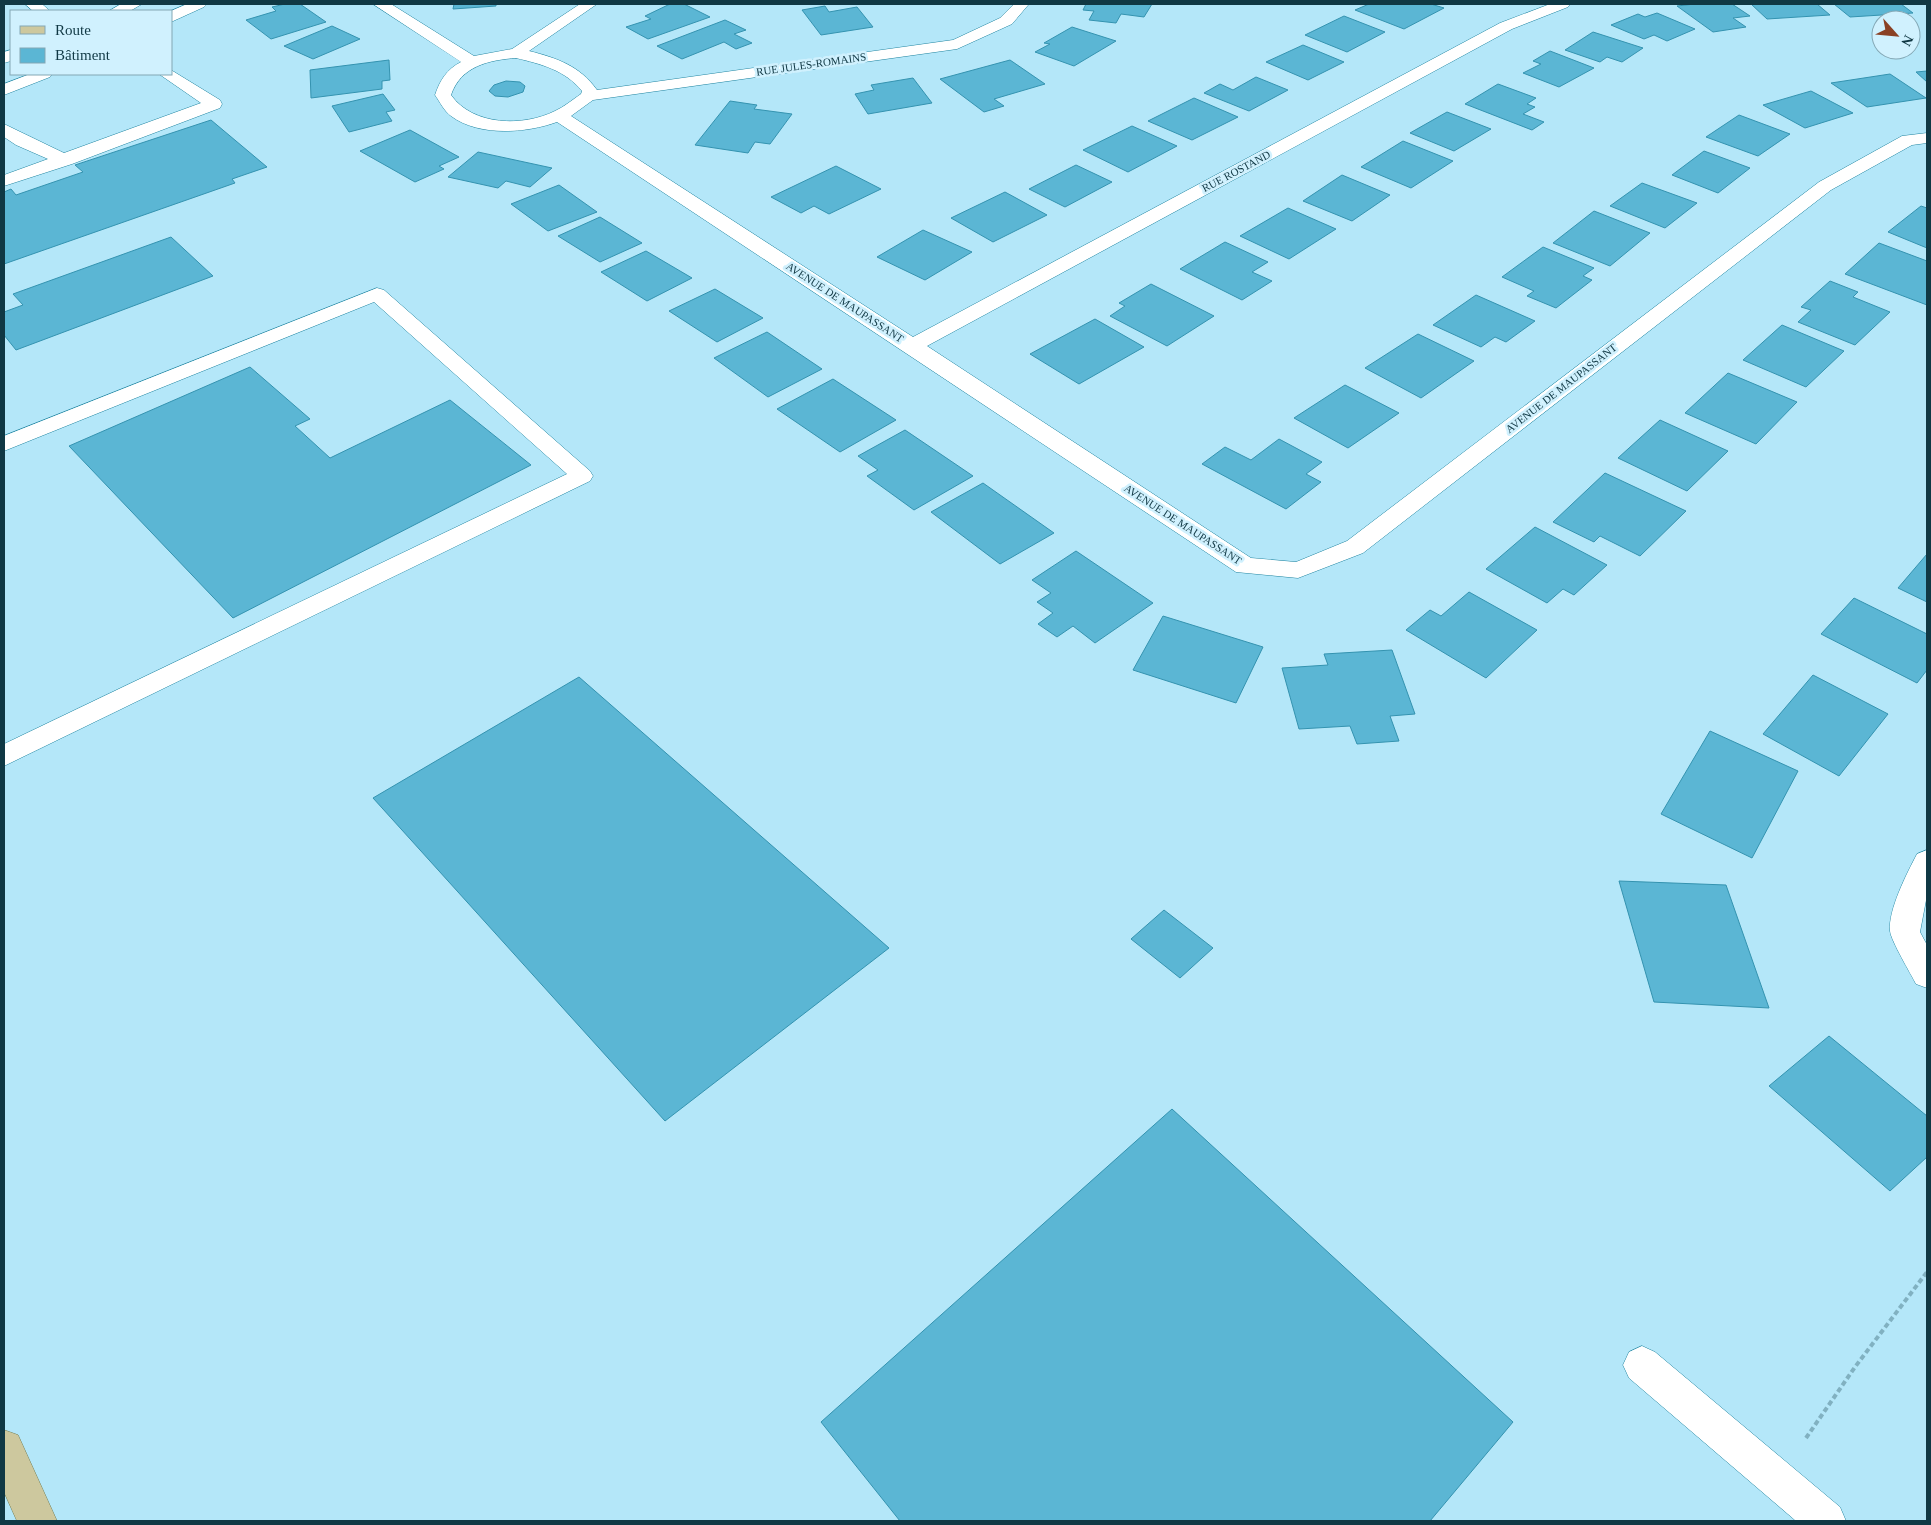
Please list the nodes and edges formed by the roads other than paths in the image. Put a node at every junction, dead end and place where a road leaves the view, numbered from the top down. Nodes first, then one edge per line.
1 (134, 4) edge
2 (199, 4) edge
3 (381, 4) edge
4 (590, 4) edge
5 (1022, 4) edge
6 (1563, 4) edge
7 (119, 10) edge
8 (172, 17) edge
9 (516, 53) junction
10 (473, 62) junction
11 (42, 75) edge
12 (169, 75) edge
13 (4, 90) edge
14 (588, 96) junction
15 (558, 116) junction
16 (4, 128) edge
17 (1927, 138) edge
18 (66, 160) junction
19 (4, 181) edge
20 (912, 346) junction
21 (4, 444) edge
22 (4, 756) edge
23 (1927, 862) edge
24 (1927, 975) edge
25 (1642, 1365) dead end
26 (4, 1449) edge
27 (37, 1521) edge
28 (1826, 1521) edge

1 - 7 street
2 - 8 street
3 - 10 street
4 - 9 street
5 - 14 street, RUE JULES-ROMAINS
6 - 20 street, RUE ROSTAND
9 - 10 street
9 - 14 street
10 - 15 street
11 - 13 street
12 - 18 street
14 - 15 street
15 - 20 street, AVENUE DE MAUPASSANT
16 - 18 street
17 - 20 street, AVENUE DE MAUPASSANT
18 - 19 street
21 - 22 street
23 - 24 street
25 - 28 street
26 - 27 main road

